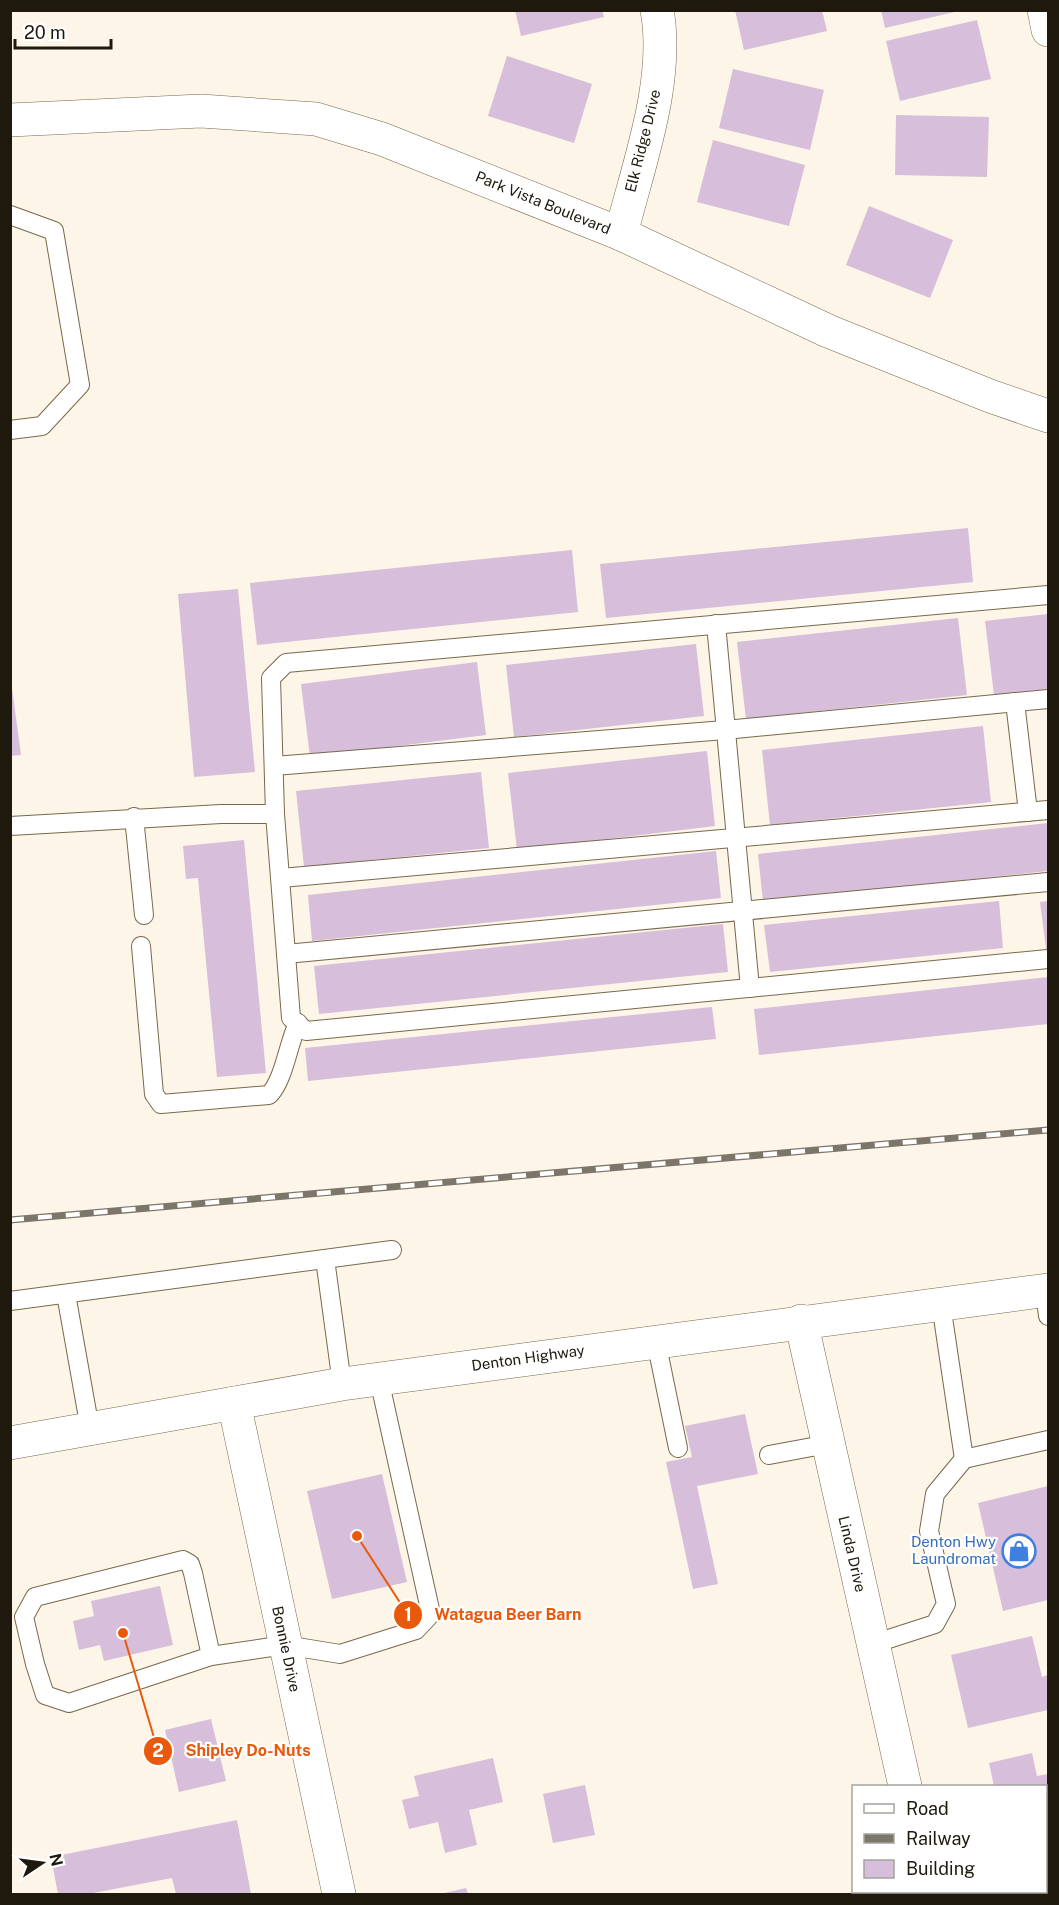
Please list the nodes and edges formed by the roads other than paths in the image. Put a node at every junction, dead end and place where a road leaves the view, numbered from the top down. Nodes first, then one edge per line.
1 (657, 10) edge
2 (1044, 10) edge
3 (1048, 30) edge
4 (10, 120) edge
5 (10, 215) edge
6 (621, 234) junction
7 (1048, 416) edge
8 (10, 430) edge
9 (1048, 595) edge
10 (716, 624) junction
11 (1048, 699) edge
12 (1015, 702) junction
13 (725, 730) junction
14 (274, 766) junction
15 (1048, 810) edge
16 (1028, 812) junction
17 (275, 814) junction
18 (134, 818) junction
19 (10, 826) edge
20 (735, 837) junction
21 (280, 878) junction
22 (1048, 882) edge
23 (742, 913) junction
24 (144, 915) dead end
25 (141, 946) dead end
26 (286, 954) junction
27 (1048, 959) edge
28 (750, 988) junction
29 (298, 1023) junction
30 (392, 1250) dead end
31 (325, 1259) junction
32 (66, 1294) junction
33 (1047, 1299) edge
34 (10, 1301) edge
35 (941, 1304) junction
36 (801, 1321) junction
37 (656, 1341) junction
38 (379, 1379) junction
39 (342, 1384) junction
40 (234, 1403) junction
41 (90, 1429) junction
42 (1048, 1440) edge
43 (10, 1443) edge
44 (828, 1444) junction
45 (678, 1448) dead end
46 (769, 1455) dead end
47 (964, 1459) junction
48 (873, 1644) junction
49 (285, 1645) junction
50 (211, 1656) junction
51 (905, 1785) edge
52 (339, 1894) edge

1 - 6 street, Elk Ridge Drive
2 - 3 street
4 - 6 street, Park Vista Boulevard
5 - 8 lane
6 - 7 street, Park Vista Boulevard
9 - 10 lane
10 - 13 lane
10 - 14 lane
11 - 12 lane
12 - 13 lane
12 - 16 lane
13 - 14 lane
13 - 20 lane
14 - 17 lane
15 - 16 lane
16 - 20 lane
17 - 18 lane
17 - 21 lane
18 - 19 lane
18 - 24 lane
20 - 21 lane
20 - 23 lane
21 - 26 lane
22 - 23 lane
23 - 26 lane
23 - 28 lane
25 - 29 lane
26 - 29 lane
27 - 28 lane
28 - 29 lane
30 - 31 lane
31 - 32 lane
31 - 39 lane
32 - 34 lane
32 - 41 lane
33 - 35 street, Denton Highway
35 - 36 street, Denton Highway
35 - 47 lane
36 - 37 street, Denton Highway
36 - 44 street, Linda Drive
37 - 38 street, Denton Highway
37 - 45 lane
38 - 39 street, Denton Highway
38 - 49 lane
39 - 40 street, Denton Highway
40 - 41 street, Denton Highway
40 - 49 street, Bonnie Drive
41 - 43 street, Denton Highway
42 - 47 lane
44 - 46 lane
44 - 48 street, Linda Drive
47 - 48 lane
48 - 51 street, Linda Drive
49 - 50 lane
49 - 52 street, Bonnie Drive
50 - 50 lane

